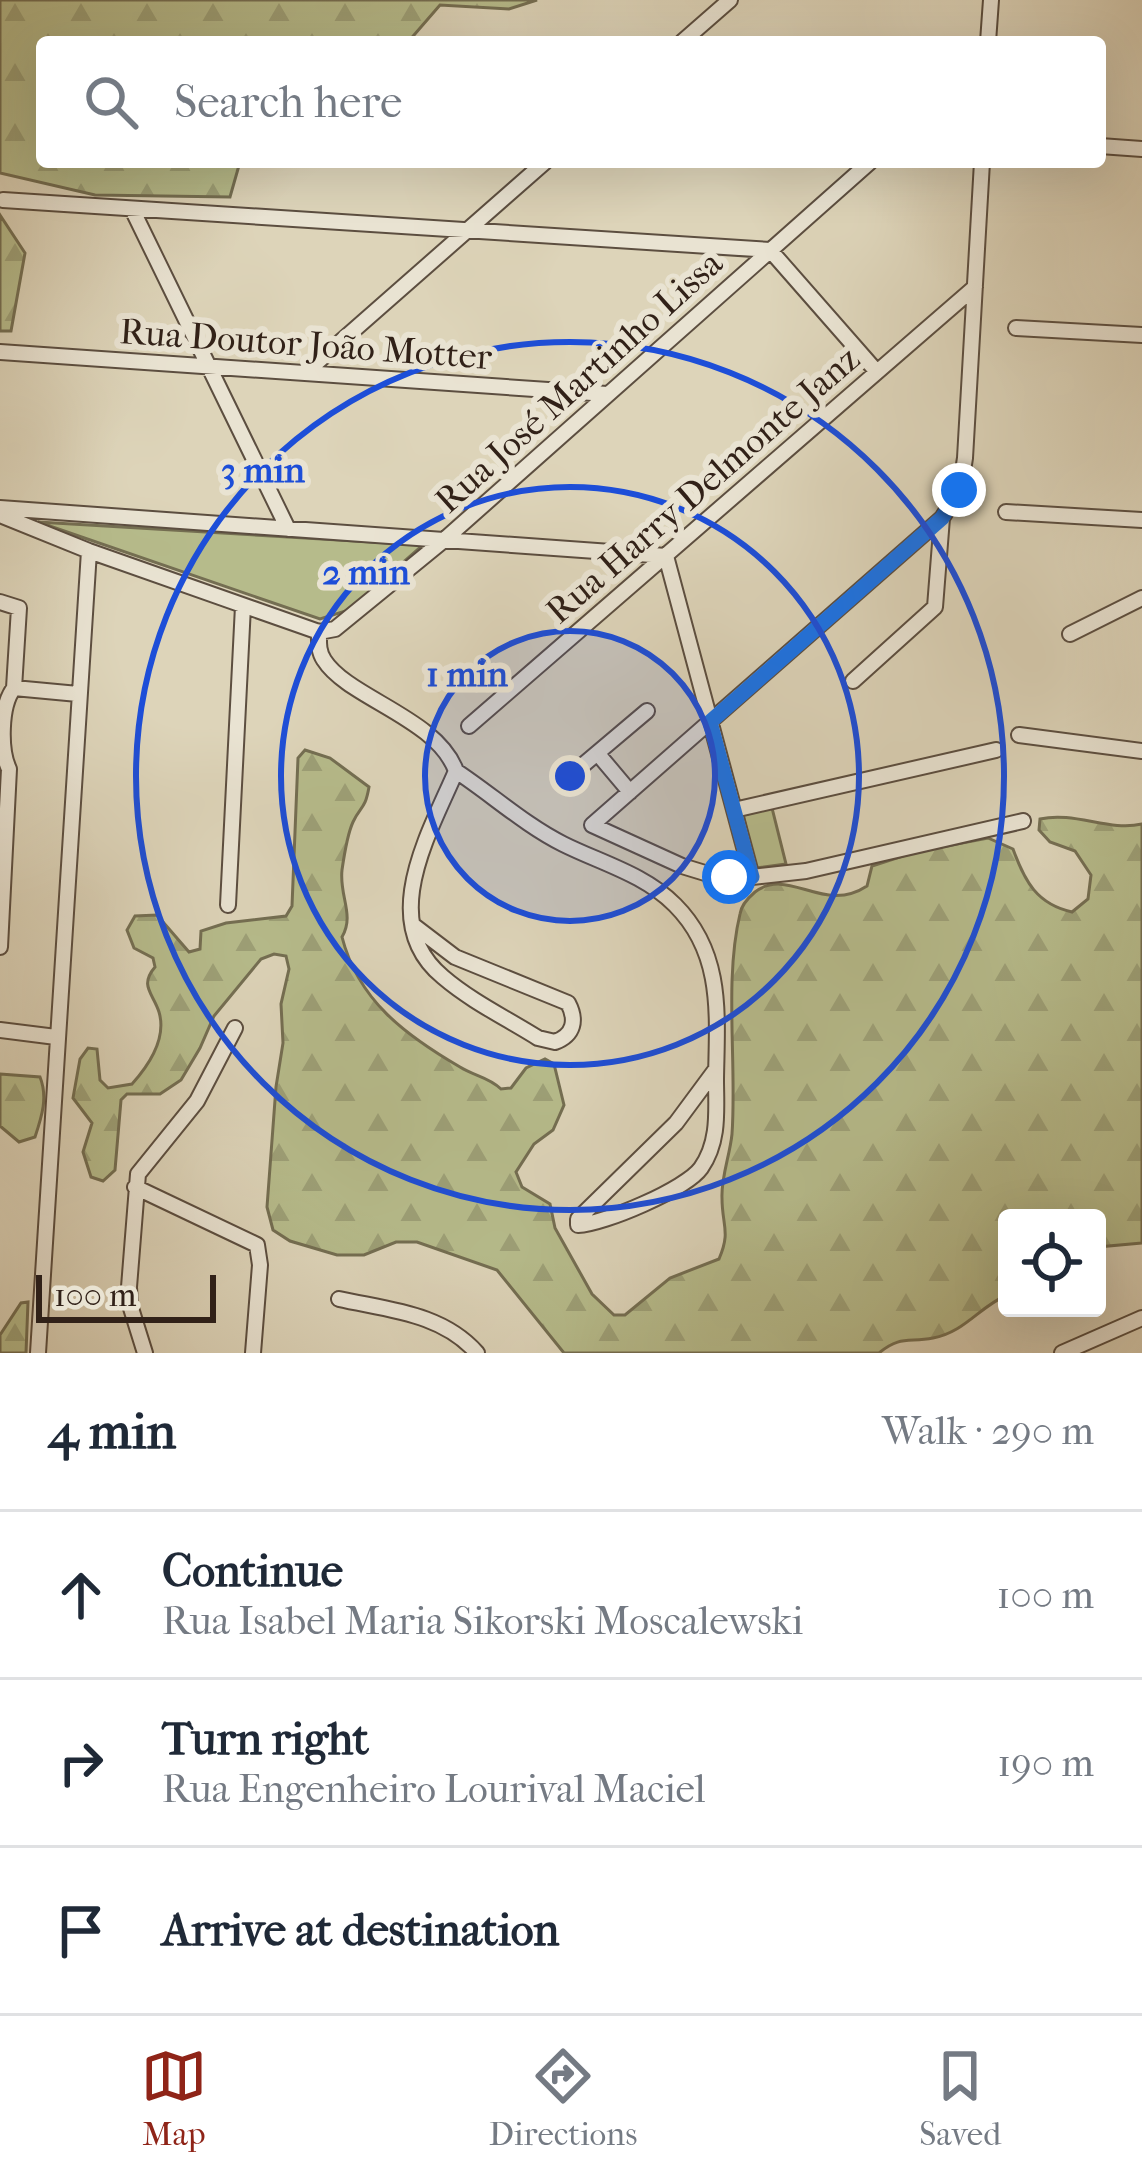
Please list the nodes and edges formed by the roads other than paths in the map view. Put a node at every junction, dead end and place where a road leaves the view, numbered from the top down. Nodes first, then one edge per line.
1 (730, 0) edge
2 (991, 0) edge
3 (689, 36) edge
4 (988, 36) edge
5 (1106, 146) edge
6 (1142, 148) edge
7 (538, 168) edge
8 (863, 168) edge
9 (982, 168) edge
10 (4, 200) dead end
11 (132, 209) junction
12 (467, 230) junction
13 (770, 250) junction
14 (975, 287) junction
15 (1016, 328) dead end
16 (1142, 334) edge
17 (0, 352) edge
18 (209, 366) junction
19 (878, 372) junction
20 (305, 373) junction
21 (607, 394) junction
22 (0, 512) edge
23 (1006, 512) dead end
24 (942, 518) junction
25 (1142, 520) edge
26 (288, 529) junction
27 (444, 540) junction
28 (89, 551) junction
29 (666, 556) junction
30 (1142, 598) edge
31 (0, 602) edge
32 (243, 606) junction
33 (319, 632) junction
34 (1070, 634) dead end
35 (854, 681) dead end
36 (14, 688) junction
37 (78, 694) junction
38 (647, 711) dead end
39 (710, 722) junction
40 (469, 725) dead end
41 (1019, 735) dead end
42 (996, 750) dead end
43 (1142, 752) edge
44 (598, 754) junction
45 (456, 771) junction
46 (570, 776) dead end
47 (630, 792) junction
48 (734, 810) junction
49 (1023, 821) dead end
50 (752, 877) junction
51 (228, 905) dead end
52 (413, 925) junction
53 (0, 947) edge
54 (235, 1028) dead end
55 (0, 1030) edge
56 (56, 1037) junction
57 (716, 1070) junction
58 (135, 1187) junction
59 (339, 1299) dead end
60 (1142, 1318) edge
61 (38, 1353) edge
62 (145, 1353) edge
63 (253, 1353) edge
64 (477, 1353) edge
65 (1062, 1353) edge

1 - 3 street
2 - 4 street
5 - 6 street
7 - 12 street
8 - 13 street, Rua José Martinho Lissa
9 - 14 street
10 - 11 street
11 - 12 street
11 - 18 street
12 - 13 street
12 - 20 street
13 - 19 street
13 - 21 street, Rua José Martinho Lissa
14 - 19 street, Rua Harry Delmonte Janz
14 - 24 street
15 - 16 street
17 - 18 street, Rua Doutor João Motter
18 - 20 street, Rua Doutor João Motter
18 - 26 street
19 - 29 street, Rua Harry Delmonte Janz
20 - 21 street, Rua Doutor João Motter
21 - 27 street, Rua José Martinho Lissa
22 - 26 street
22 - 28 street
23 - 25 street
24 - 35 street
24 - 39 street
26 - 27 street
27 - 29 street
27 - 33 street, Rua José Martinho Lissa
28 - 32 street
28 - 37 street
29 - 39 street
29 - 40 street, Rua Harry Delmonte Janz
30 - 34 street
31 - 36 street
32 - 33 street
32 - 51 street
33 - 45 street
36 - 37 street
36 - 53 street
37 - 56 street
38 - 44 street
39 - 47 street
39 - 48 street
41 - 43 street
42 - 48 street
44 - 46 street
44 - 47 street
45 - 52 street
45 - 57 street
47 - 50 street
48 - 50 street
49 - 50 street
52 - 52 street
54 - 58 street
55 - 56 street
56 - 61 street
57 - 57 street
58 - 62 street
58 - 63 street
59 - 64 street
60 - 65 street

